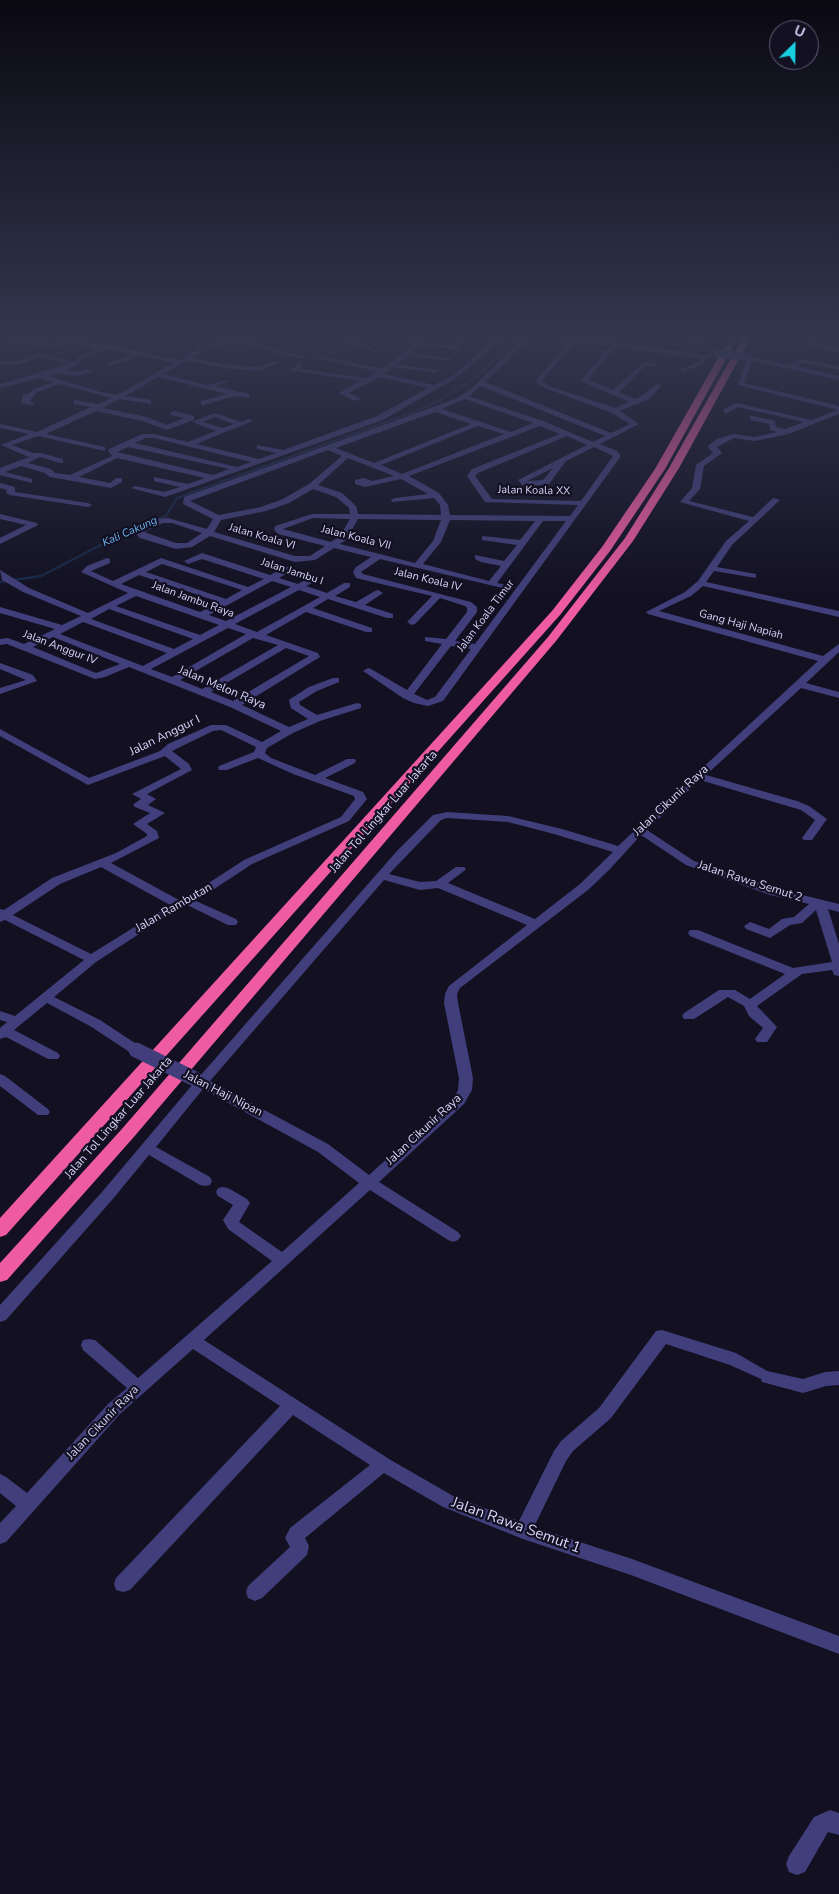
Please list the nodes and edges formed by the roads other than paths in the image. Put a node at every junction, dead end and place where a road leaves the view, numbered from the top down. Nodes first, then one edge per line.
1 (30, 425) edge
2 (58, 425) edge
3 (159, 425) edge
4 (173, 425) edge
5 (206, 425) edge
6 (237, 425) edge
7 (359, 425) edge
8 (393, 425) edge
9 (476, 425) edge
10 (483, 425) edge
11 (533, 425) edge
12 (546, 425) edge
13 (586, 425) edge
14 (632, 425) edge
15 (684, 425) edge
16 (698, 425) edge
17 (772, 425) edge
18 (803, 425) edge
19 (3, 426) dead end
20 (46, 431) junction
21 (223, 431) junction
22 (785, 432) junction
23 (510, 434) junction
24 (566, 434) junction
25 (34, 435) junction
26 (89, 436) dead end
27 (612, 436) junction
28 (76, 443) junction
29 (127, 444) junction
30 (189, 444) junction
31 (595, 445) junction
32 (260, 447) dead end
33 (330, 448) junction
34 (102, 449) dead end
35 (282, 452) junction
36 (348, 455) junction
37 (35, 456) junction
38 (113, 458) dead end
39 (258, 460) junction
40 (60, 461) dead end
41 (562, 461) dead end
42 (21, 463) junction
43 (376, 465) junction
44 (235, 469) junction
45 (0, 472) edge
46 (402, 476) junction
47 (211, 477) junction
48 (71, 478) junction
49 (157, 479) dead end
50 (119, 480) dead end
51 (29, 481) dead end
52 (370, 483) dead end
53 (0, 485) edge
54 (187, 486) junction
55 (312, 486) junction
56 (135, 488) dead end
57 (436, 495) junction
58 (395, 500) dead end
59 (776, 500) dead end
60 (583, 503) junction
61 (88, 506) dead end
62 (0, 516) edge
63 (355, 517) junction
64 (218, 518) junction
65 (446, 518) junction
66 (572, 519) junction
67 (540, 520) junction
68 (755, 520) junction
69 (209, 533) junction
70 (484, 538) dead end
71 (0, 540) edge
72 (522, 543) junction
73 (336, 544) junction
74 (380, 555) junction
75 (478, 557) dead end
76 (107, 561) dead end
77 (507, 564) junction
78 (189, 565) junction
79 (418, 565) junction
80 (710, 568) junction
81 (288, 569) dead end
82 (138, 572) junction
83 (753, 576) dead end
84 (6, 578) edge
85 (272, 578) junction
86 (315, 578) dead end
87 (701, 583) junction
88 (113, 584) junction
89 (491, 584) junction
90 (347, 585) dead end
91 (298, 586) junction
92 (508, 588) dead end
93 (250, 590) junction
94 (135, 593) junction
95 (378, 593) dead end
96 (438, 594) junction
97 (328, 596) junction
98 (226, 602) junction
99 (358, 605) junction
100 (108, 606) junction
101 (306, 609) junction
102 (2, 613) edge
103 (839, 614) edge
104 (202, 615) junction
105 (390, 616) dead end
106 (86, 618) junction
107 (412, 622) dead end
108 (227, 626) junction
109 (64, 629) junction
110 (369, 630) dead end
111 (53, 634) junction
112 (255, 635) junction
113 (202, 639) junction
114 (428, 639) dead end
115 (4, 641) edge
116 (448, 642) junction
117 (284, 645) junction
118 (477, 647) junction
119 (839, 647) edge
120 (24, 648) junction
121 (175, 653) junction
122 (825, 660) junction
123 (131, 663) junction
124 (0, 666) edge
125 (144, 669) junction
126 (368, 671) dead end
127 (336, 680) dead end
128 (172, 681) junction
129 (799, 684) junction
130 (0, 690) edge
131 (203, 692) junction
132 (839, 695) edge
133 (406, 696) junction
134 (234, 705) junction
135 (357, 706) dead end
136 (316, 719) junction
137 (289, 731) junction
138 (0, 732) edge
139 (166, 752) junction
140 (261, 753) junction
141 (350, 761) dead end
142 (698, 776) junction
143 (314, 779) junction
144 (640, 830) junction
145 (808, 838) dead end
146 (619, 850) junction
147 (100, 862) junction
148 (460, 869) dead end
149 (382, 876) junction
150 (439, 884) junction
151 (184, 903) junction
152 (818, 904) junction
153 (839, 908) edge
154 (1, 915) edge
155 (232, 922) dead end
156 (536, 924) junction
157 (750, 926) dead end
158 (694, 933) dead end
159 (92, 959) junction
160 (838, 969) edge
161 (794, 973) junction
162 (47, 998) junction
163 (750, 1004) junction
164 (0, 1015) edge
165 (689, 1016) dead end
166 (18, 1022) junction
167 (3, 1033) edge
168 (762, 1039) dead end
169 (53, 1056) dead end
170 (0, 1079) edge
171 (198, 1081) junction
172 (44, 1112) dead end
173 (148, 1148) junction
174 (206, 1181) dead end
175 (368, 1182) junction
176 (224, 1192) dead end
177 (0, 1230) edge
178 (453, 1236) dead end
179 (283, 1261) junction
180 (0, 1274) edge
181 (0, 1316) edge
182 (192, 1340) junction
183 (89, 1344) dead end
184 (839, 1378) edge
185 (137, 1388) junction
186 (292, 1405) junction
187 (383, 1464) junction
188 (0, 1482) edge
189 (27, 1504) junction
190 (523, 1531) junction
191 (0, 1536) edge
192 (123, 1584) dead end
193 (255, 1592) dead end
194 (839, 1645) edge
195 (839, 1824) edge
196 (797, 1864) dead end

1 - 20 street
2 - 20 street
3 - 4 street
5 - 21 street
6 - 21 street
7 - 35 street
8 - 33 street
9 - 43 street
10 - 23 street
11 - 23 street
12 - 24 street
13 - 27 street
14 - 27 street
15 - 177 highway, Jalan Tol Lingkar Luar Jakarta
16 - 180 highway, Jalan Tol Lingkar Luar Jakarta
17 - 22 street
18 - 22 street
19 - 25 street
20 - 25 street
21 - 30 street
22 - 68 street
23 - 46 street
24 - 31 street
24 - 60 street, Jalan Koala XX
25 - 28 street
25 - 37 street
26 - 28 street
27 - 31 street
28 - 34 street
29 - 30 street
29 - 44 street
29 - 47 street
30 - 39 street
31 - 41 street
31 - 60 street, Jalan Koala Timur
32 - 35 street
33 - 36 street
33 - 64 street
35 - 39 street
36 - 43 street
36 - 55 street
37 - 40 street
37 - 42 street
38 - 48 street
39 - 44 street
42 - 45 street
42 - 48 street
43 - 46 street
44 - 47 street
45 - 51 street
46 - 52 street
46 - 57 street
47 - 54 street
48 - 50 street
49 - 54 street
53 - 61 street
54 - 56 street
55 - 63 street
55 - 64 street
57 - 58 street
57 - 65 street
59 - 68 street
60 - 66 street, Jalan Koala Timur
62 - 71 street
63 - 65 street
63 - 73 street
63 - 73 street, Jalan Koala VII
64 - 69 street
65 - 67 street
65 - 79 street
66 - 67 street
66 - 118 street, Jalan Koala Timur
67 - 72 street
68 - 80 street
69 - 69 street, Jalan Koala VI
69 - 73 street, Jalan Koala VI
70 - 72 street
72 - 77 street
73 - 74 street, Jalan Koala VII
74 - 79 street, Jalan Koala VII
74 - 96 street, Jalan Koala IV
75 - 77 street
76 - 88 street, Jalan Jambu Raya
77 - 89 street
78 - 82 street
78 - 85 street, Jalan Jambu I
78 - 93 street
79 - 89 street, Jalan Koala VII
80 - 83 street
80 - 87 street
81 - 85 street
82 - 88 street
82 - 98 street
84 - 106 street
85 - 91 street, Jalan Jambu I
85 - 93 street
86 - 91 street
87 - 103 street
87 - 122 street, Gang Haji Napiah
88 - 94 street, Jalan Jambu Raya
89 - 92 street, Jalan Koala VII
90 - 97 street
91 - 97 street, Jalan Jambu I
91 - 108 street
93 - 98 street
94 - 100 street
94 - 104 street, Jalan Jambu Raya
95 - 99 street
96 - 107 street
96 - 116 street, Jalan Koala IV
97 - 99 street, Jalan Jambu I
97 - 101 street
98 - 104 street
99 - 105 street, Jalan Jambu I
100 - 106 street
100 - 113 street
101 - 110 street
101 - 112 street
102 - 109 street
104 - 108 street, Jalan Jambu Raya
106 - 109 street
106 - 121 street
108 - 112 street, Jalan Jambu Raya
108 - 113 street
109 - 111 street
111 - 120 street
111 - 123 street, Jalan Melon Raya
112 - 117 street, Jalan Jambu Raya
112 - 128 street
113 - 121 street
114 - 116 street
115 - 120 street, Jalan Anggur IV
116 - 118 street
116 - 133 street, Jalan Koala IV
117 - 131 street
117 - 134 street, Jalan Jambu Raya
118 - 133 street, Jalan Koala Timur
119 - 122 street, Jalan Cikunir Raya
120 - 123 street, Jalan Anggur IV
121 - 125 street
122 - 129 street, Jalan Cikunir Raya
123 - 125 street, Jalan Melon Raya
124 - 130 street
125 - 128 street, Jalan Melon Raya
126 - 133 street
127 - 136 street
128 - 131 street, Jalan Melon Raya
129 - 132 street
129 - 142 street, Jalan Cikunir Raya
131 - 134 street, Jalan Melon Raya
134 - 137 street, Jalan Melon Raya
135 - 136 street
136 - 137 street
137 - 140 street
138 - 139 street, Jalan Anggur I
139 - 140 street, Jalan Anggur I
139 - 147 street
140 - 143 street
141 - 143 street
142 - 144 street, Jalan Cikunir Raya
142 - 145 street
143 - 151 street, Jalan Rambutan
144 - 146 street, Jalan Cikunir Raya
144 - 152 street, Jalan Rawa Semut 2
146 - 149 street
146 - 156 street, Jalan Cikunir Raya
147 - 151 street
147 - 154 street
148 - 150 street
149 - 150 street
149 - 171 street
150 - 156 street
151 - 155 street
151 - 159 street, Jalan Rambutan
152 - 153 street, Jalan Rawa Semut 2
152 - 157 street
152 - 160 street
154 - 159 street
156 - 175 street, Jalan Cikunir Raya
158 - 161 street
159 - 162 street, Jalan Rambutan
160 - 161 street
161 - 163 street
162 - 166 street, Jalan Rambutan
162 - 171 street, Jalan Haji Nipan, bridge
163 - 165 street
163 - 168 street
164 - 166 street
166 - 167 street, Jalan Rambutan
167 - 169 street
170 - 172 street
171 - 173 street
171 - 175 street, Jalan Haji Nipan
173 - 174 street
173 - 181 street
175 - 178 street, Jalan Haji Nipan
175 - 179 street, Jalan Cikunir Raya
176 - 179 street
179 - 182 street, Jalan Cikunir Raya
182 - 185 street, Jalan Cikunir Raya
182 - 186 street, Jalan Rawa Semut 1
183 - 185 street
184 - 190 street
185 - 189 street, Jalan Cikunir Raya
186 - 187 street, Jalan Rawa Semut 1
186 - 192 street
187 - 190 street, Jalan Rawa Semut 1
187 - 193 street
188 - 189 street
189 - 191 street, Jalan Cikunir Raya
190 - 194 street, Jalan Rawa Semut 1
195 - 196 street

